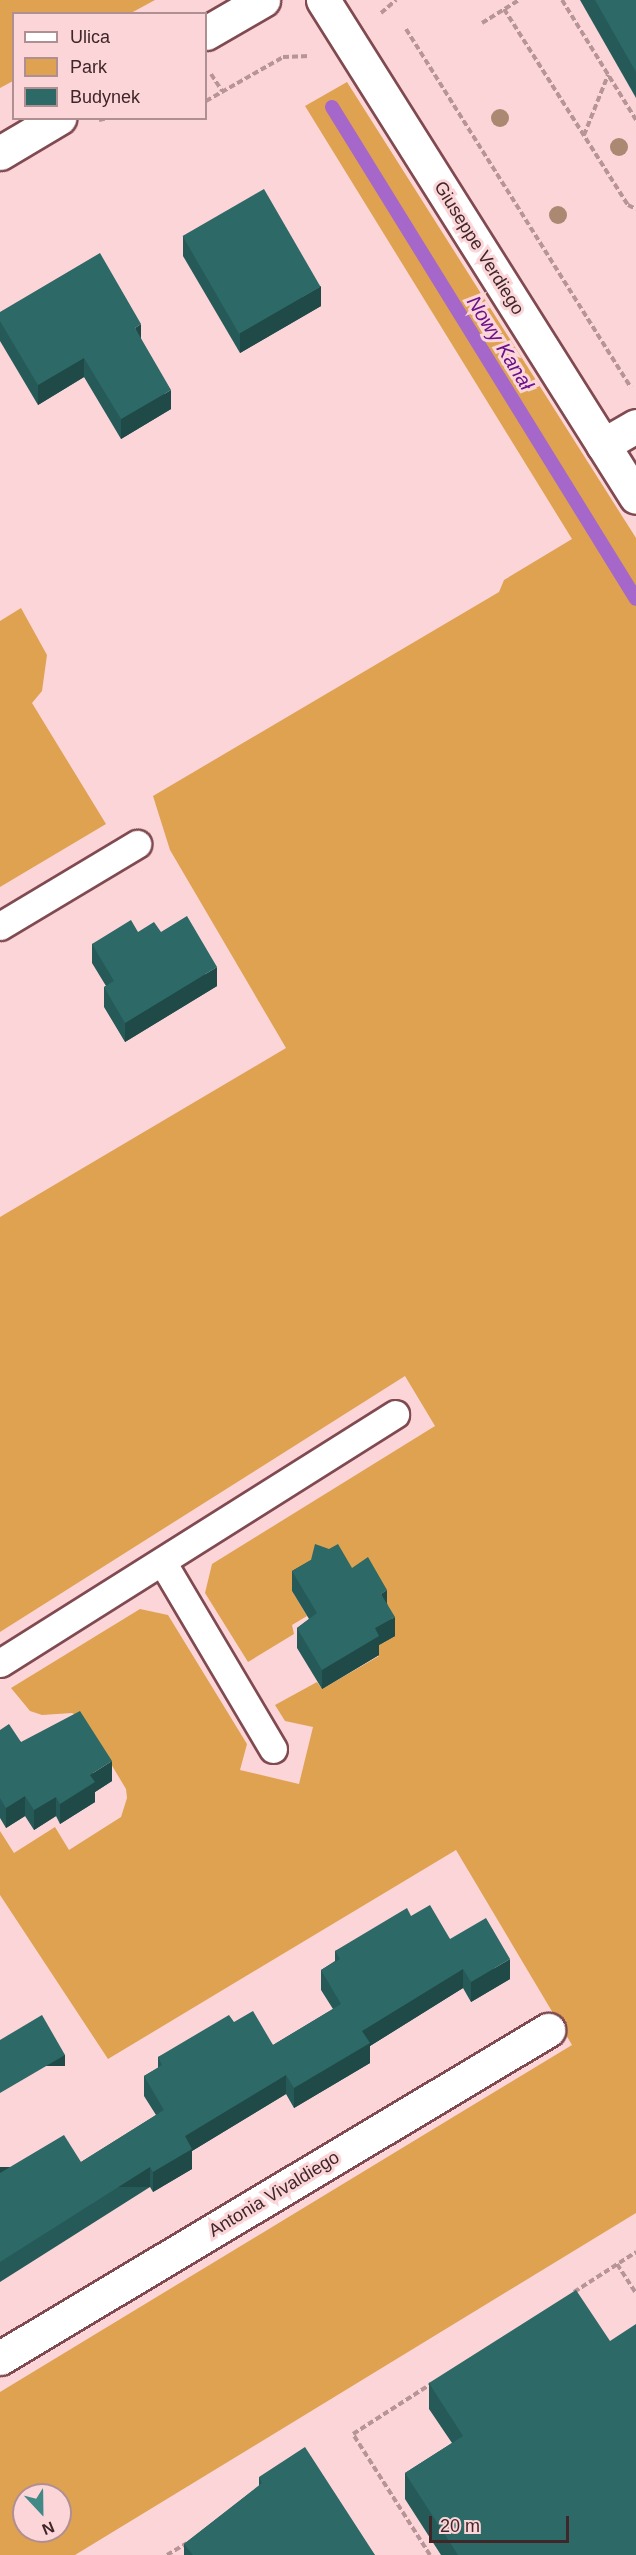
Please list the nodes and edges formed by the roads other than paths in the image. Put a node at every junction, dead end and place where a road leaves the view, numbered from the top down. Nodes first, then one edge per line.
1 (262, 0) edge
2 (323, 0) edge
3 (207, 32) edge
4 (56, 120) edge
5 (0, 153) edge
6 (636, 426) edge
7 (603, 445) junction
8 (636, 497) edge
9 (136, 844) dead end
10 (0, 926) edge
11 (395, 1414) dead end
12 (163, 1563) junction
13 (0, 1664) edge
14 (273, 1749) dead end
15 (548, 2030) dead end
16 (0, 2358) edge

1 - 3 street
2 - 7 street, Giuseppe Verdiego
4 - 5 street
6 - 7 street
7 - 8 street, Giuseppe Verdiego
9 - 10 lane
11 - 12 lane
12 - 13 lane
12 - 14 lane
15 - 16 street, Antonia Vivaldiego

